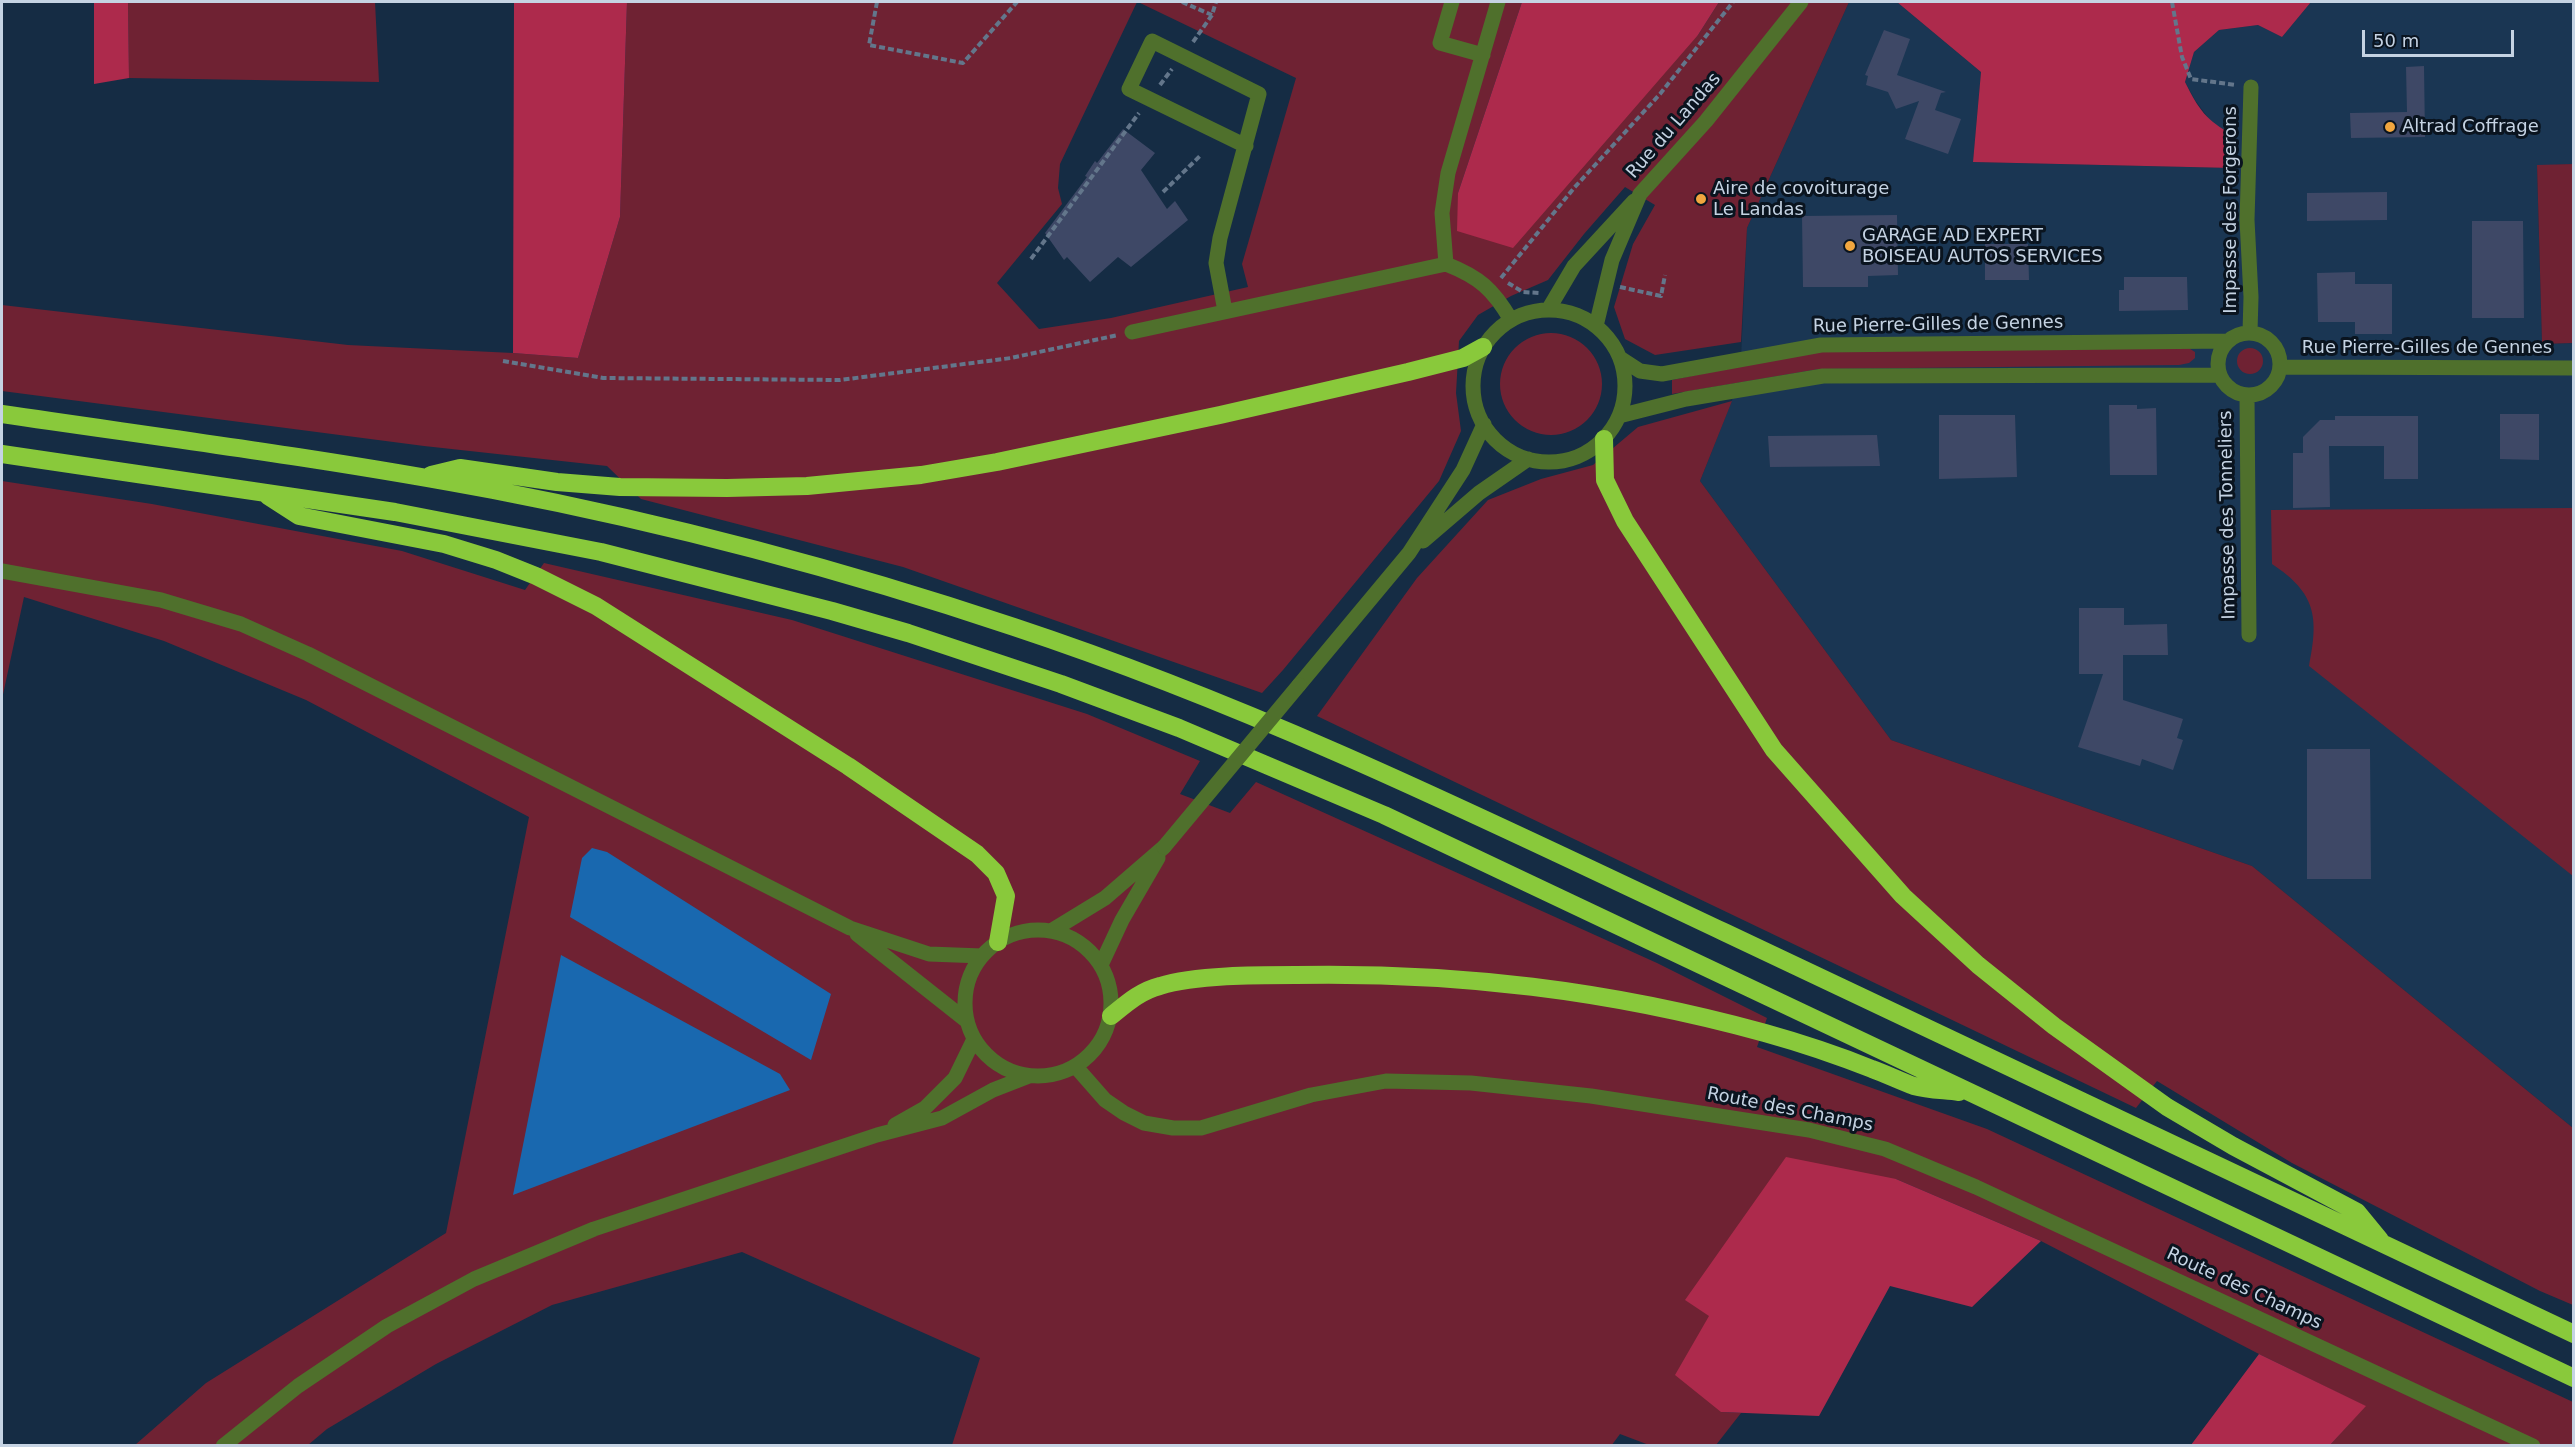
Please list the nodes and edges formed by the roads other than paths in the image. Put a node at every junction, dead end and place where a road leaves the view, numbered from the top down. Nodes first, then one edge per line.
1 (1452, 2) edge
2 (1498, 2) edge
3 (1801, 2) edge
4 (1483, 55) junction
5 (2251, 87) road end
6 (1246, 146) junction
7 (1640, 194) junction
8 (1446, 264) junction
9 (1548, 310) junction
10 (1225, 311) junction
11 (1510, 320) junction
12 (1596, 326) junction
13 (1132, 332) road end
14 (2250, 332) junction
15 (2228, 341) junction
16 (1483, 348) junction
17 (1620, 358) junction
18 (2280, 367) junction
19 (2574, 368) edge
20 (2220, 375) junction
21 (2247, 395) junction
22 (2, 414) edge
23 (1619, 416) junction
24 (1484, 424) junction
25 (1604, 438) junction
26 (2, 454) edge
27 (1528, 459) junction
28 (424, 477) junction
29 (261, 492) junction
30 (1409, 553) junction
31 (2, 571) edge
32 (2249, 635) dead end
33 (1164, 848) junction
34 (850, 928) junction
35 (1051, 931) junction
36 (998, 942) junction
37 (982, 956) junction
38 (1101, 966) junction
39 (1111, 1016) junction
40 (967, 1022) junction
41 (974, 1039) junction
42 (1076, 1067) junction
43 (1029, 1076) junction
44 (1976, 1094) junction
45 (877, 1135) junction
46 (2384, 1245) junction
47 (2574, 1334) edge
48 (2574, 1378) edge
49 (223, 1446) edge
50 (2533, 1446) edge

1 - 4 street
2 - 4 street
3 - 7 street, Rue du Landas
4 - 8 street
5 - 14 street, Impasse des Forgerons
6 - 6 street
6 - 10 street
7 - 9 street
7 - 12 street, Rue du Landas
8 - 10 street
8 - 11 street
9 - 11 street
9 - 12 street
10 - 13 street
11 - 16 street
12 - 17 street
14 - 15 street, Rue Pierre-Gilles de Gennes
14 - 18 street, Rue Pierre-Gilles de Gennes
15 - 17 street, Rue Pierre-Gilles de Gennes
15 - 20 street
16 - 24 street
16 - 28 highway
17 - 23 street
18 - 19 street, Rue Pierre-Gilles de Gennes
18 - 21 street, Rue Pierre-Gilles de Gennes
20 - 21 street
20 - 23 street
21 - 32 street, Impasse des Tonneliers
22 - 28 highway
23 - 25 street
24 - 27 street
24 - 30 street
25 - 27 street
25 - 46 highway
26 - 29 highway
27 - 30 street
28 - 46 highway
29 - 36 highway
29 - 44 highway
30 - 33 street, bridge
31 - 34 street
33 - 35 street
33 - 38 street
34 - 37 street
34 - 40 street
35 - 36 street
35 - 38 street
36 - 37 street
37 - 40 street
38 - 39 street
39 - 42 street
39 - 44 highway
40 - 41 street
41 - 43 street
41 - 45 street
42 - 43 street
42 - 50 street, Route des Champs
43 - 45 street
44 - 48 highway
45 - 49 street
46 - 47 highway

